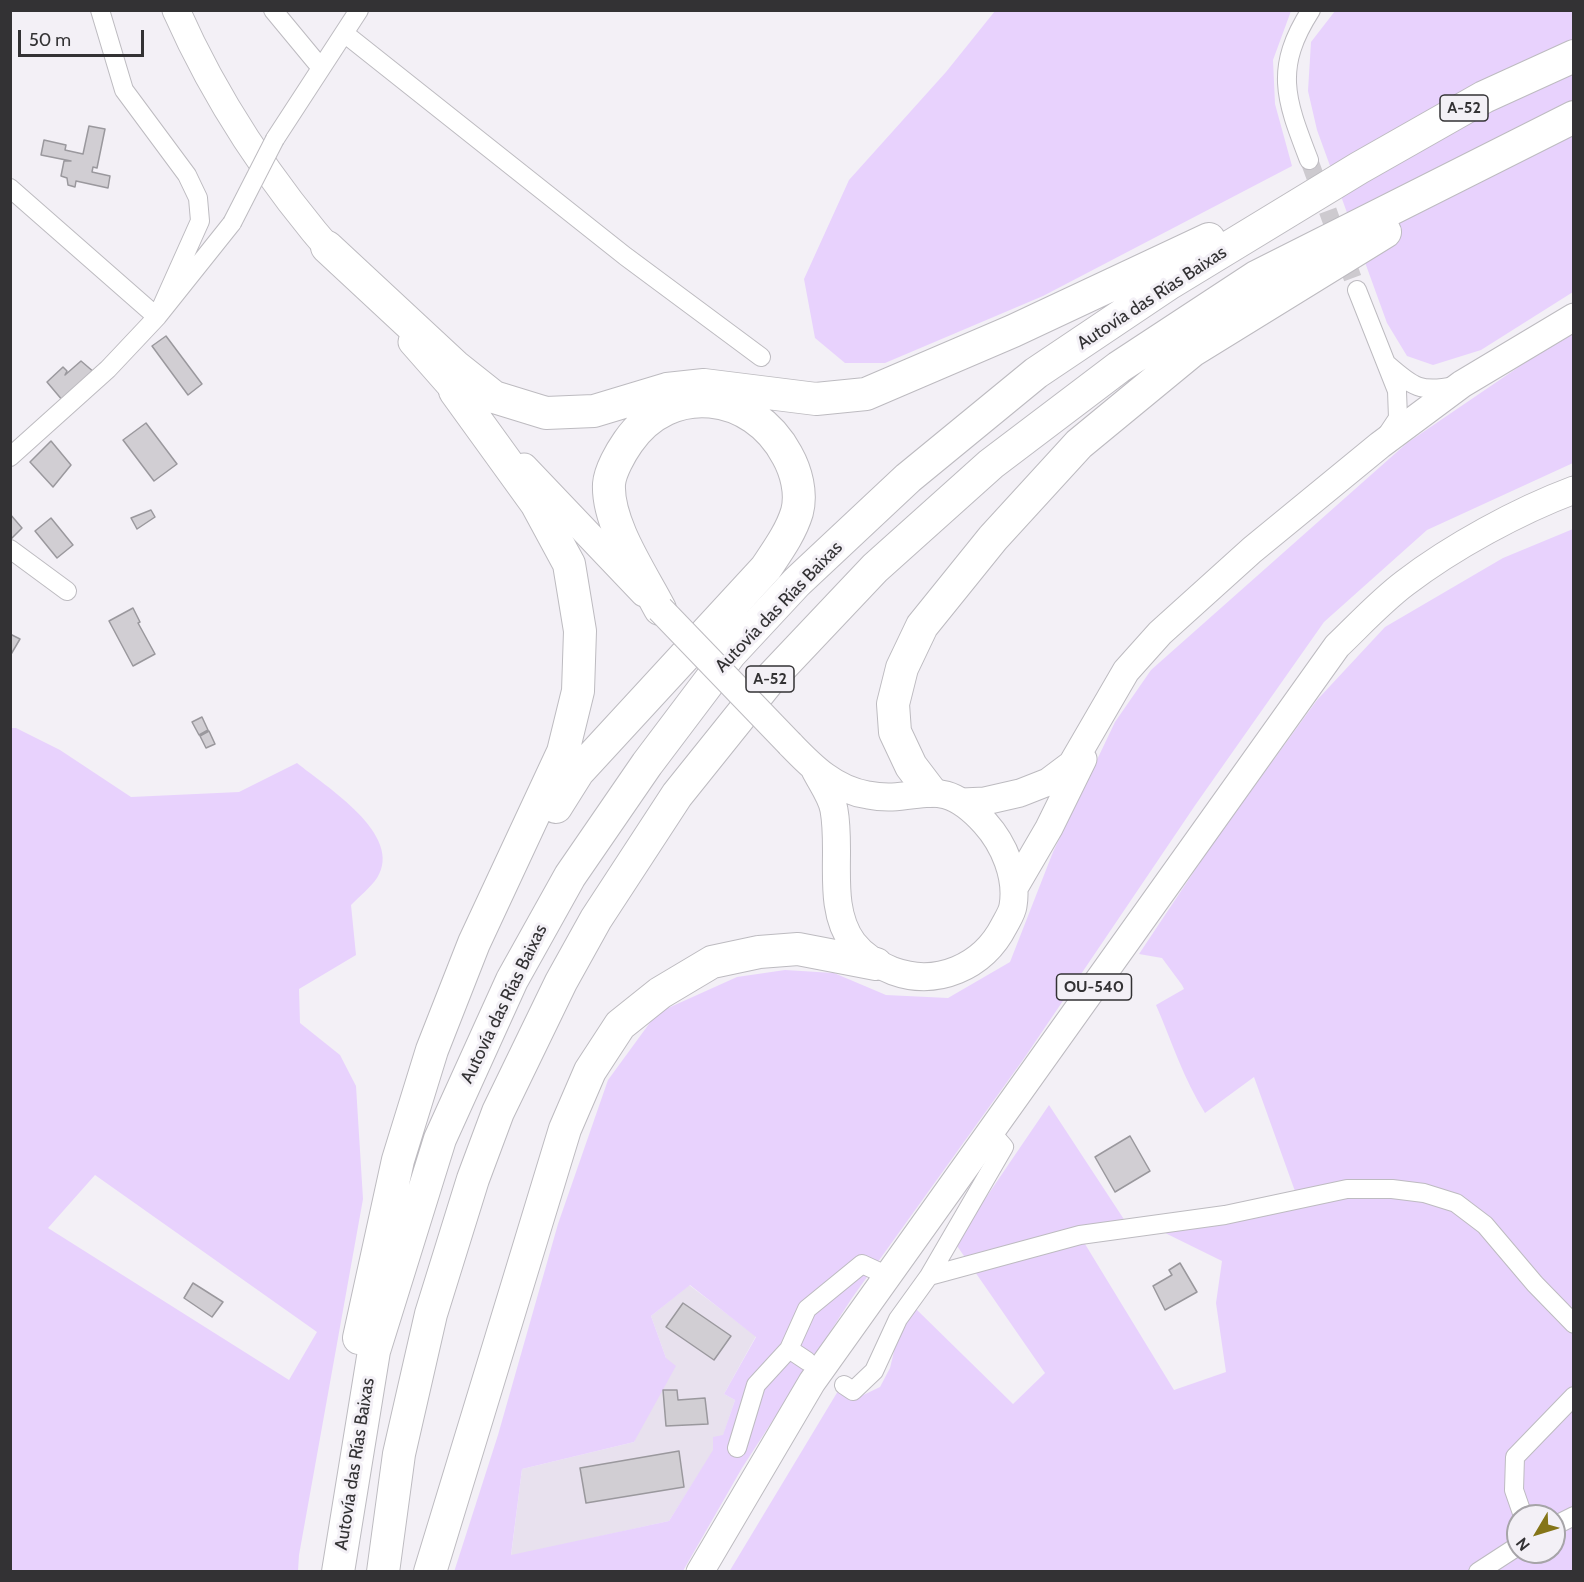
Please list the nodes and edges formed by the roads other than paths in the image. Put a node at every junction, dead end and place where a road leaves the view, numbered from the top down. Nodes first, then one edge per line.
1 (100, 10) edge
2 (176, 10) edge
3 (273, 10) edge
4 (359, 10) edge
5 (1311, 10) edge
6 (344, 33) junction
7 (1574, 56) edge
8 (321, 68) junction
9 (1574, 117) edge
10 (1574, 134) edge
11 (1309, 160) tunnel mouth
12 (1359, 168) junction
13 (10, 188) edge
14 (327, 247) junction
15 (1358, 290) tunnel mouth
16 (157, 317) junction
17 (1574, 317) edge
18 (761, 357) dead end
19 (1462, 384) junction
20 (1403, 388) junction
21 (454, 391) junction
22 (1422, 414) junction
23 (1380, 445) junction
24 (10, 457) edge
25 (1574, 490) edge
26 (10, 549) edge
27 (68, 591) dead end
28 (660, 609) junction
29 (1095, 727) junction
30 (814, 770) junction
31 (930, 791) junction
32 (962, 802) junction
33 (1014, 888) junction
34 (474, 944) junction
35 (876, 964) junction
36 (990, 1132) junction
37 (888, 1276) junction
38 (929, 1276) junction
39 (1574, 1324) edge
40 (789, 1349) junction
41 (807, 1361) dead end
42 (844, 1385) dead end
43 (1574, 1396) edge
44 (737, 1448) dead end
45 (1519, 1504) edge
46 (1506, 1554) edge
47 (324, 1572) edge
48 (338, 1572) edge
49 (383, 1572) edge
50 (430, 1572) edge
51 (700, 1572) edge
52 (1479, 1572) edge

1 - 16 street
2 - 14 main road
3 - 8 street
4 - 6 street
5 - 11 street
6 - 8 street
6 - 18 street
7 - 12 highway, Autovía das Rías Baixas / A-52
8 - 16 street, bridge
9 - 49 highway, A-52
10 - 31 highway
12 - 14 highway
12 - 48 highway, Autovía das Rías Baixas / A-52
13 - 16 street
14 - 21 main road
15 - 20 street
16 - 24 street
17 - 19 main road
19 - 20 street
19 - 22 main road
20 - 22 street
20 - 23 street
21 - 28 main road
21 - 34 highway
22 - 23 main road
23 - 29 main road
25 - 36 main road, OU-540
26 - 27 street
28 - 30 main road, bridge
28 - 34 highway
29 - 32 main road
29 - 33 main road
30 - 31 main road
30 - 35 main road
31 - 32 main road
32 - 33 main road
33 - 35 main road
34 - 47 highway
35 - 50 highway
36 - 37 main road, OU-540
36 - 38 street
37 - 40 street
37 - 51 main road, OU-540
38 - 39 street
38 - 42 street
40 - 41 street
40 - 44 street
43 - 45 street
46 - 52 street

